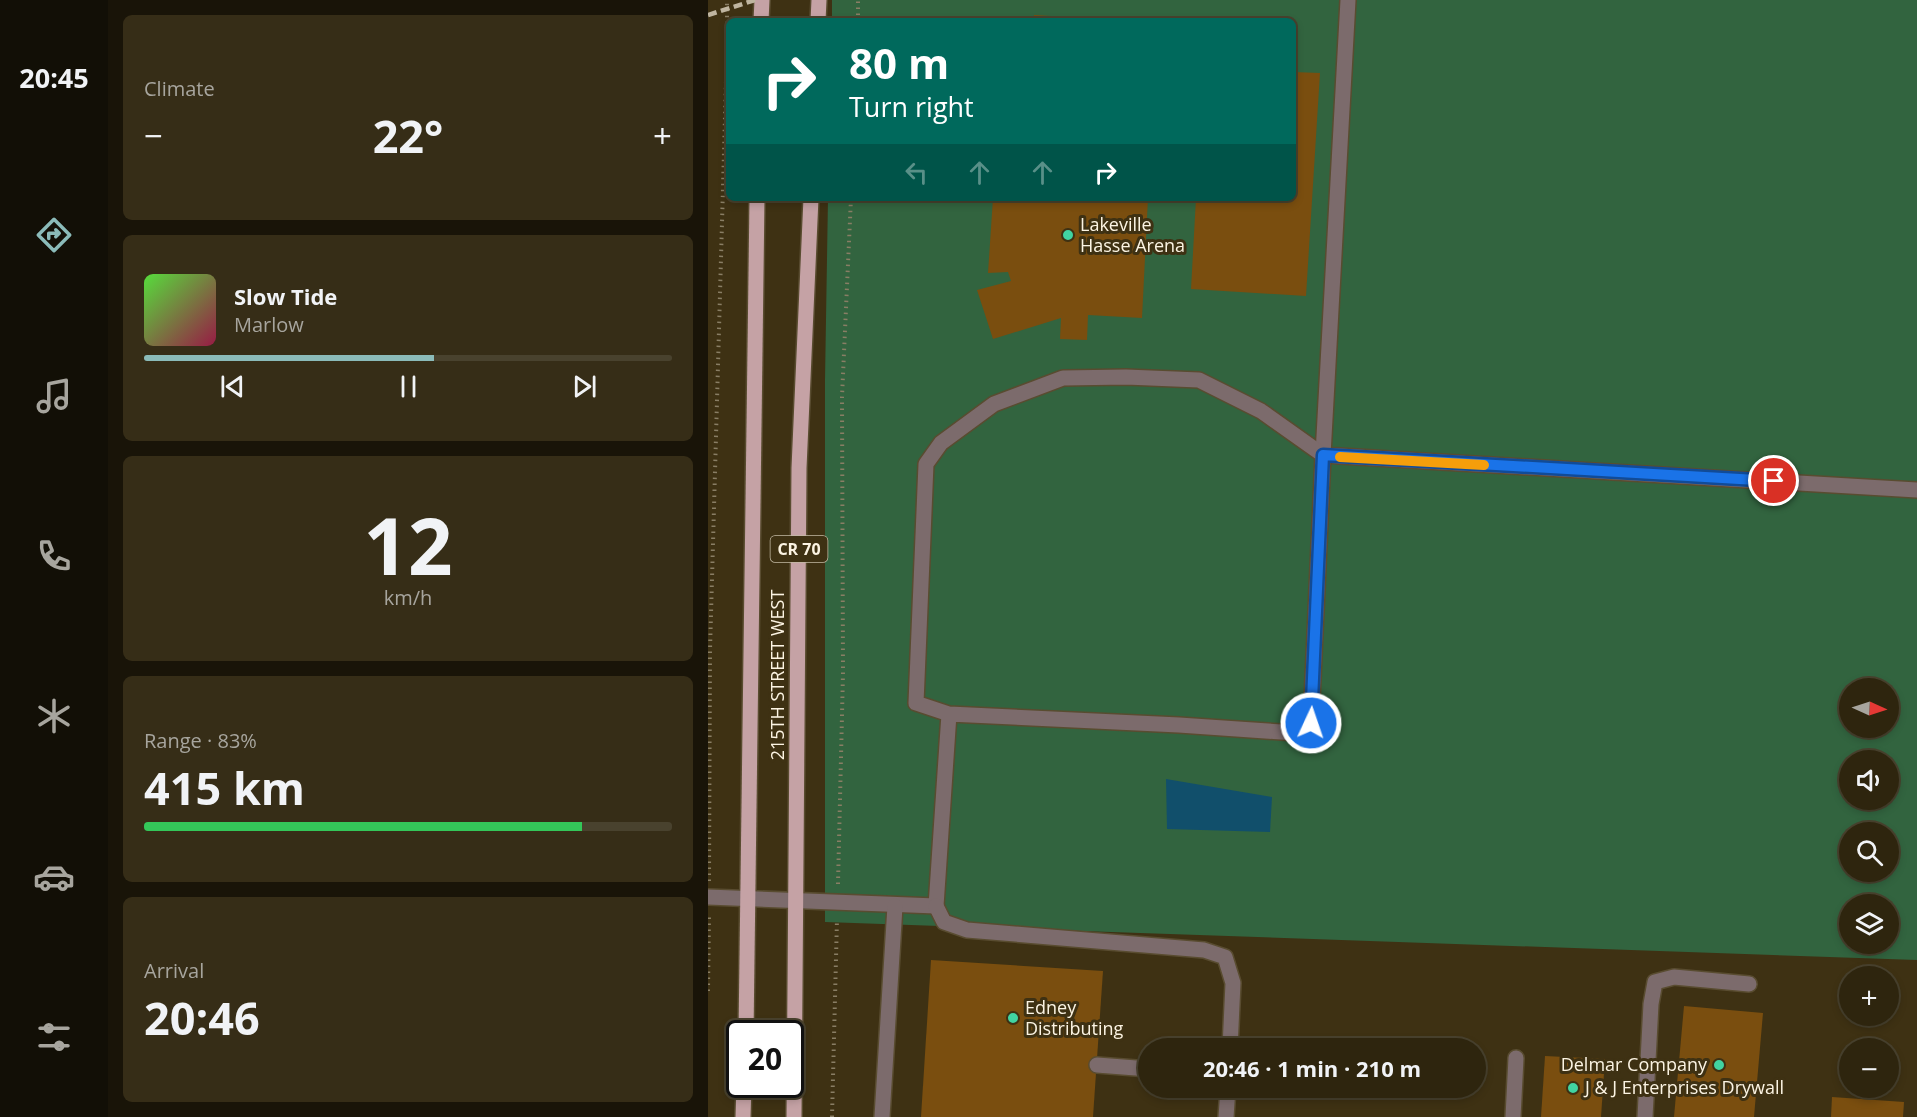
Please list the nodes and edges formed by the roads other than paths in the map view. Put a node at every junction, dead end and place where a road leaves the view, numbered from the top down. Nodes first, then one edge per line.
1 (762, 0) edge
2 (819, 0) edge
3 (1348, 0) edge
4 (761, 18) edge
5 (818, 18) edge
6 (757, 201) edge
7 (811, 201) edge
8 (1323, 455) junction
9 (1917, 490) edge
10 (949, 714) junction
11 (709, 897) edge
12 (749, 899) junction
13 (797, 901) junction
14 (895, 906) junction
15 (936, 906) junction
16 (1749, 984) dead end
17 (746, 1020) edge
18 (1230, 1038) edge
19 (1516, 1058) dead end
20 (1097, 1065) dead end
21 (1138, 1068) edge
22 (744, 1098) edge
23 (1227, 1098) edge
24 (743, 1117) edge
25 (794, 1117) edge
26 (882, 1117) edge
27 (1226, 1117) edge
28 (1513, 1117) edge
29 (1645, 1117) edge

1 - 4 main road
2 - 5 main road
3 - 8 street
6 - 12 main road, 215TH STREET WEST / CR 70
7 - 13 main road, 215TH STREET WEST / CR 70
8 - 9 street
8 - 10 street
8 - 10 street
10 - 15 street
11 - 12 street
12 - 13 street
12 - 17 main road, 215TH STREET WEST / CR 70
13 - 14 street
13 - 25 main road, 215TH STREET WEST / CR 70
14 - 15 street
14 - 26 street
15 - 18 street
16 - 29 street
19 - 28 street
20 - 21 street
22 - 24 main road
23 - 27 street

